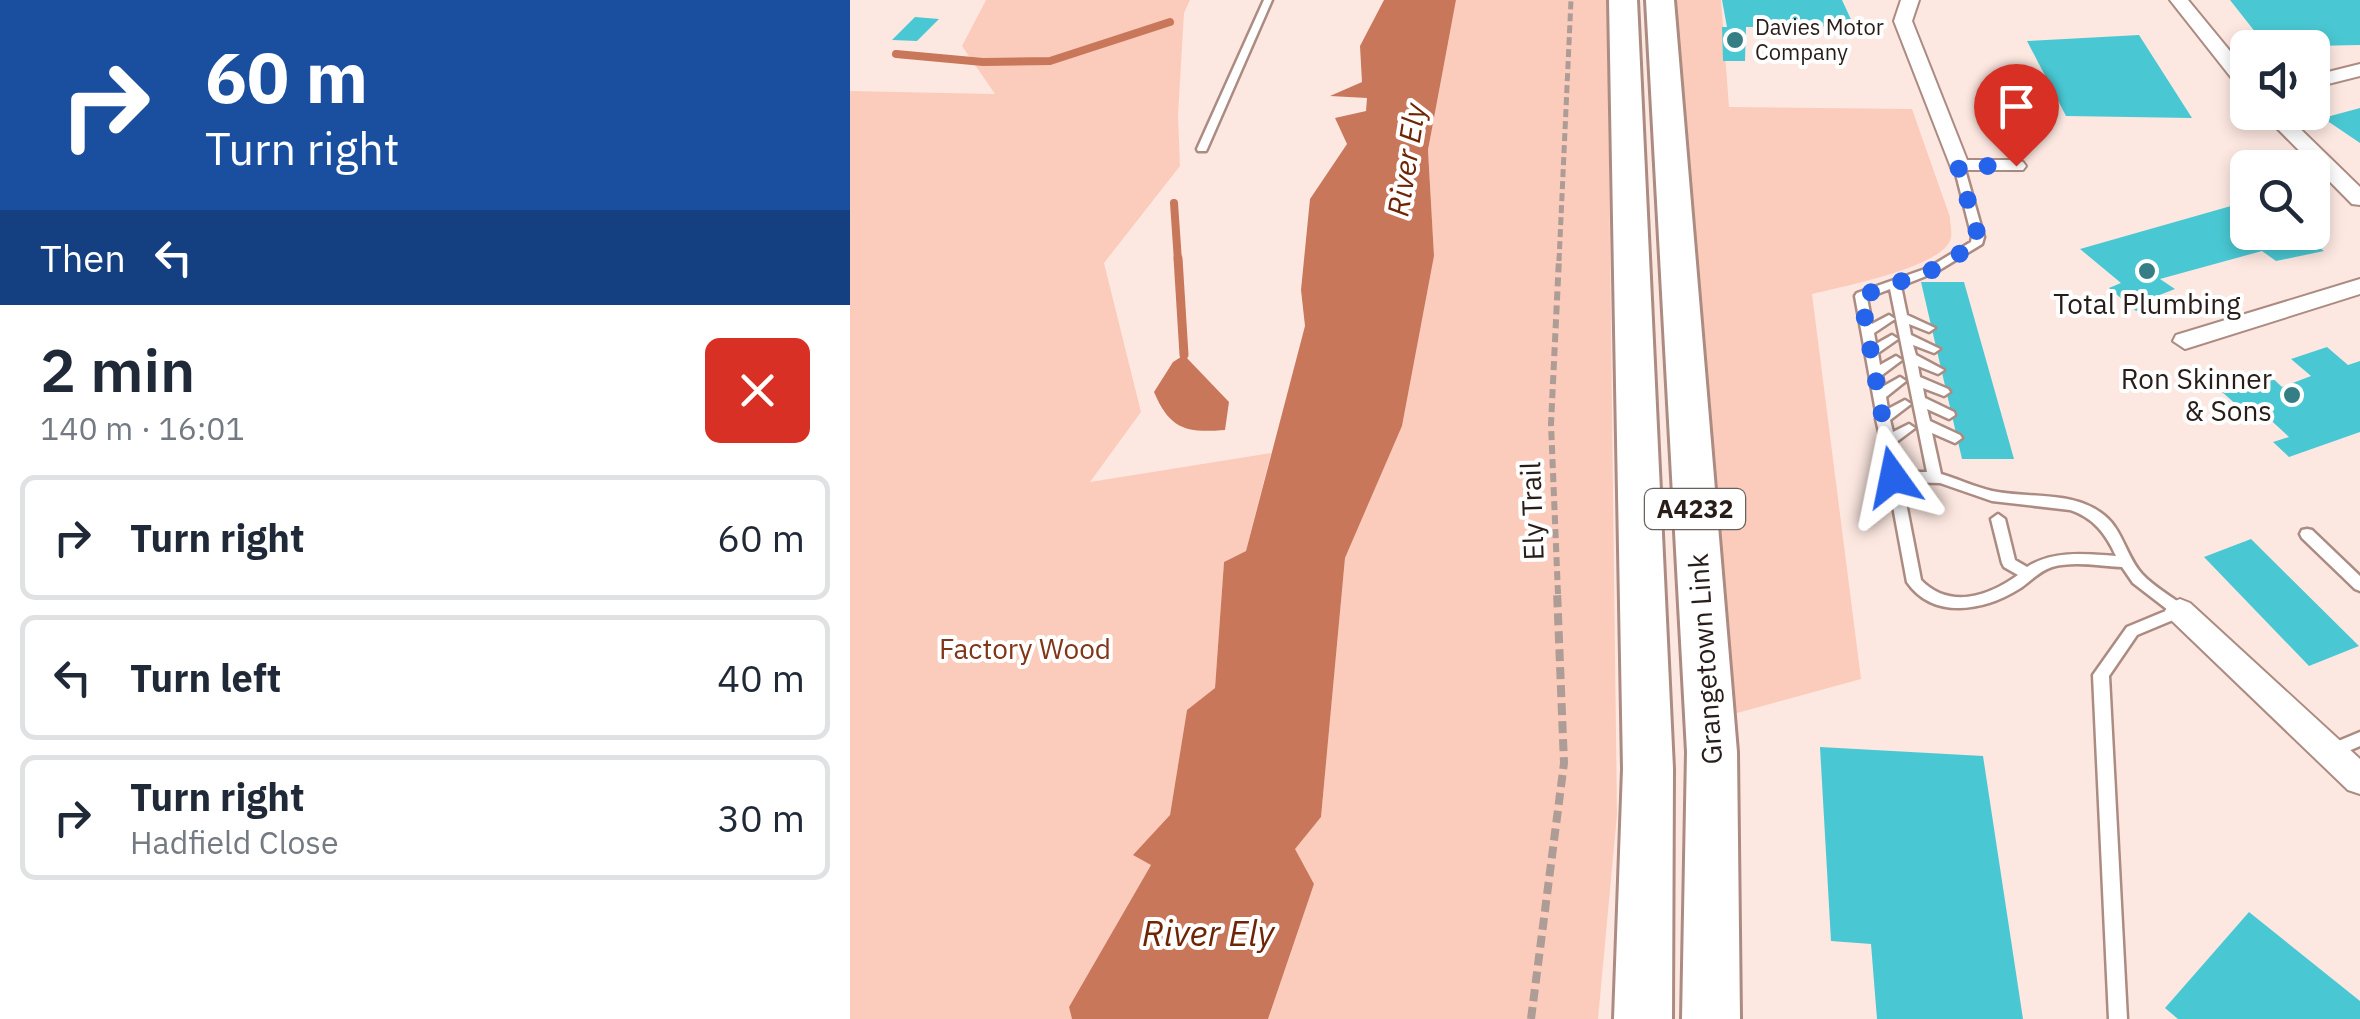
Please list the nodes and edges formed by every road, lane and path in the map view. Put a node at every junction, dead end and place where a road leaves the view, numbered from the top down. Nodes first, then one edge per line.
1 (1268, 0) edge
2 (1571, 0) edge
3 (1624, 0) edge
4 (1660, 0) edge
5 (1910, 0) edge
6 (2179, 0) edge
7 (2230, 64) edge
8 (2360, 70) edge
9 (2330, 78) edge
10 (2290, 130) edge
11 (1202, 149) dead end
12 (1958, 166) junction
13 (2016, 166) dead end
14 (2360, 199) edge
15 (1895, 286) junction
16 (2360, 286) edge
17 (1895, 318) junction
18 (1928, 328) dead end
19 (1867, 332) junction
20 (1899, 338) junction
21 (2185, 341) dead end
22 (1934, 350) dead end
23 (1871, 352) junction
24 (1903, 358) junction
25 (1938, 370) dead end
26 (1874, 374) junction
27 (1907, 380) junction
28 (1944, 392) dead end
29 (1878, 396) junction
30 (1912, 402) junction
31 (1949, 415) dead end
32 (1882, 420) junction
33 (1916, 425) junction
34 (1955, 438) dead end
35 (1886, 443) junction
36 (1893, 477) junction
37 (1935, 477) junction
38 (1998, 519) dead end
39 (2307, 534) dead end
40 (2126, 562) junction
41 (2028, 574) junction
42 (2360, 584) edge
43 (2180, 610) junction
44 (2360, 739) edge
45 (2330, 752) junction
46 (2360, 780) edge
47 (1530, 1019) edge
48 (1644, 1019) edge
49 (1712, 1019) edge
50 (2118, 1019) edge

1 - 11 lane
2 - 47 path, Ely Trail
3 - 48 main road, Grangetown Link / A4232
4 - 49 main road, Grangetown Link / A4232
5 - 12 street
6 - 7 street
8 - 9 street
10 - 14 street
12 - 13 street
12 - 15 lane
15 - 17 lane
15 - 19 lane
16 - 21 street
17 - 18 lane
17 - 19 lane
17 - 20 lane
19 - 23 lane
20 - 22 lane
20 - 23 lane
20 - 24 lane
23 - 26 lane
24 - 25 lane
24 - 26 lane
24 - 27 lane
26 - 29 lane
27 - 28 lane
27 - 29 lane
27 - 30 lane
29 - 32 lane
30 - 31 lane
30 - 32 lane
30 - 33 lane
32 - 35 lane
33 - 34 lane
33 - 35 lane
33 - 37 lane
35 - 36 lane
36 - 37 lane
36 - 41 lane
37 - 40 lane
38 - 41 lane
39 - 42 lane
40 - 41 lane
40 - 43 lane
43 - 45 street
43 - 50 lane
44 - 45 lane
45 - 46 street

